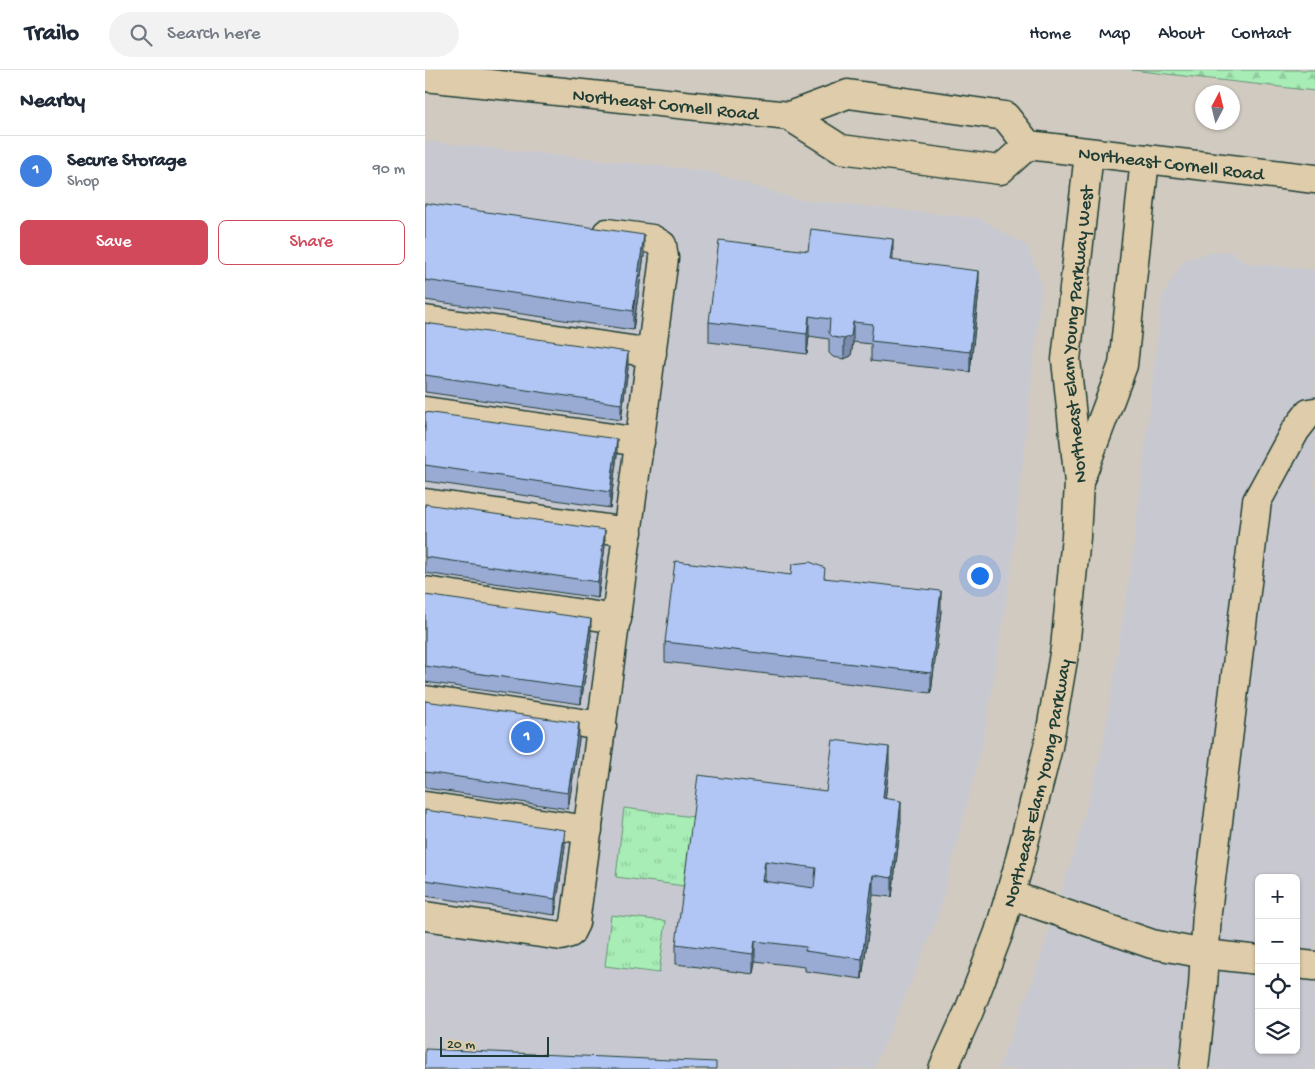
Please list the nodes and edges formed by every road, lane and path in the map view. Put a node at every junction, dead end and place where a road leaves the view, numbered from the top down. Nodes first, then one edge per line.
1 (425, 77) edge
2 (789, 116) junction
3 (1028, 145) junction
4 (1089, 153) junction
5 (1145, 159) junction
6 (1315, 179) edge
7 (583, 229) edge
8 (425, 320) edge
9 (652, 353) junction
10 (425, 411) edge
11 (1315, 412) edge
12 (640, 442) junction
13 (1079, 484) junction
14 (425, 503) edge
15 (628, 532) junction
16 (425, 591) edge
17 (617, 619) junction
18 (425, 700) edge
19 (602, 726) junction
20 (425, 806) edge
21 (588, 830) junction
22 (1009, 896) junction
23 (425, 916) edge
24 (1205, 954) junction
25 (1255, 960) edge
26 (1300, 964) edge
27 (1315, 966) edge
28 (943, 1069) edge
29 (1194, 1069) edge

1 - 2 main road, Northeast Cornell Road
2 - 3 main road, Northeast Cornell Road
2 - 3 main road, Northeast Cornell Road
3 - 4 main road, Northeast Cornell Road
4 - 5 main road, Northeast Cornell Road
4 - 13 main road, Northeast Elam Young Parkway West
5 - 6 main road, Northeast Cornell Road
5 - 13 main road, Northeast Elam Young Parkway West
7 - 9 main road
8 - 9 main road
9 - 12 main road
10 - 12 main road
11 - 24 main road
12 - 15 main road
13 - 22 main road, Northeast Elam Young Parkway
14 - 15 main road
15 - 17 main road
16 - 17 main road
17 - 19 main road
18 - 19 main road
19 - 21 main road
20 - 21 main road
21 - 23 main road
22 - 24 main road
22 - 28 main road, Northeast Elam Young Parkway
24 - 25 main road
24 - 29 main road
26 - 27 main road

